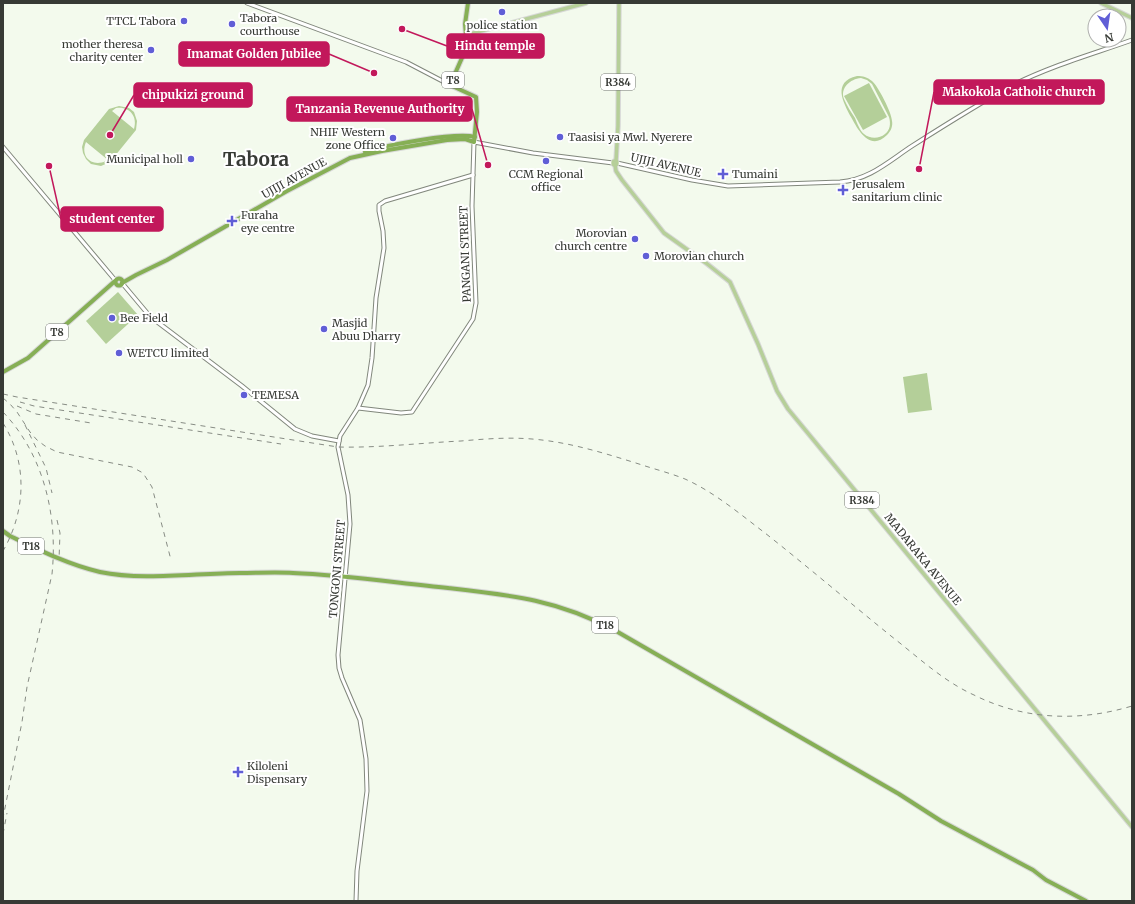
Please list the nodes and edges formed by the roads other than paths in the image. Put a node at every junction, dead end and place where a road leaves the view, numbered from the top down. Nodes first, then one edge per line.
1 (247, 3) edge
2 (468, 3) edge
3 (586, 3) edge
4 (619, 3) edge
5 (1100, 3) edge
6 (1132, 18) edge
7 (466, 35) junction
8 (1132, 40) edge
9 (450, 85) junction
10 (476, 131) junction
11 (468, 136) junction
12 (475, 140) junction
13 (3, 147) edge
14 (350, 158) junction
15 (615, 163) junction
16 (473, 175) junction
17 (119, 282) junction
18 (3, 372) edge
19 (358, 408) junction
20 (339, 441) junction
21 (3, 532) edge
22 (346, 577) junction
23 (1132, 827) edge
24 (356, 901) edge
25 (1086, 901) edge

1 - 9 street
2 - 7 highway, T8
3 - 7 main road
4 - 15 main road, R384
5 - 6 main road
7 - 9 highway, T8
8 - 15 street, UJIJI AVENUE
9 - 10 highway, T8
10 - 11 highway
10 - 12 highway, T8
11 - 12 highway, T8
11 - 14 highway, T8
12 - 14 highway, UJIJI AVENUE / T8
12 - 15 street, UJIJI AVENUE
12 - 16 street, PANGANI STREET
13 - 17 street
14 - 17 highway, UJIJI AVENUE / T8
15 - 23 main road, MADARAKA AVENUE / R384
16 - 19 street
16 - 19 street, PANGANI STREET
17 - 18 highway, T8
17 - 20 street
19 - 20 street
20 - 22 street, TONGONI STREET
21 - 22 highway, T18
22 - 24 street, TONGONI STREET
22 - 25 highway, T18

